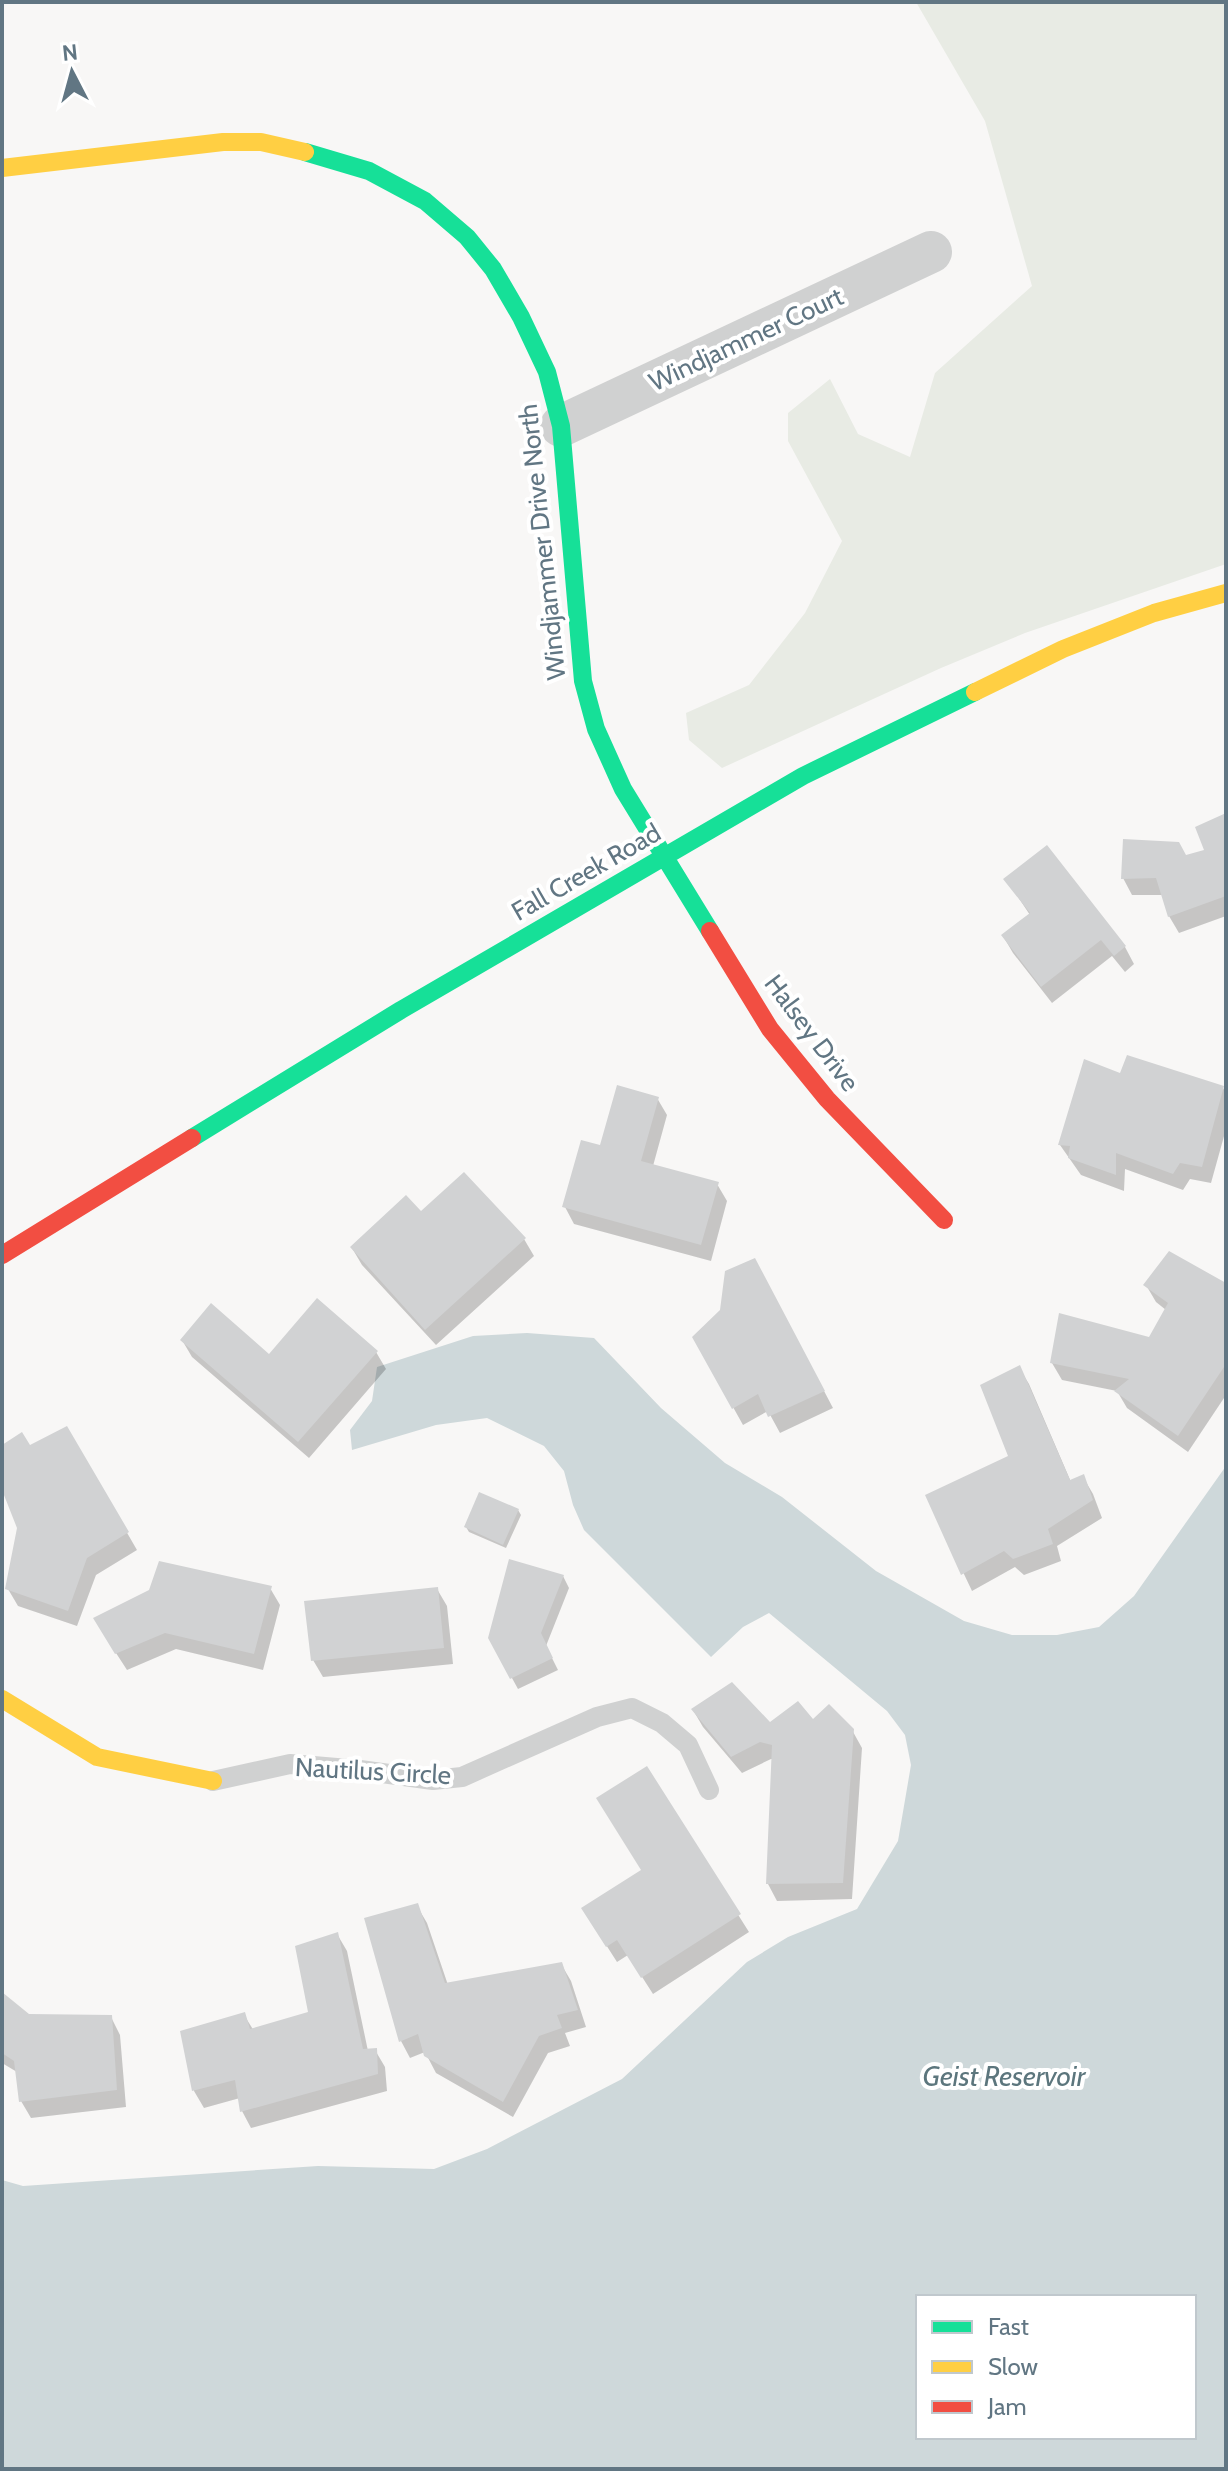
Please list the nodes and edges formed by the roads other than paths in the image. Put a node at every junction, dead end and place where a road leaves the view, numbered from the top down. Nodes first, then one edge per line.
1 (2, 168) edge
2 (931, 252) dead end
3 (561, 426) junction
4 (1226, 593) edge
5 (665, 857) junction
6 (944, 1220) dead end
7 (2, 1255) edge
8 (2, 1699) edge
9 (213, 1781) joint
10 (709, 1790) dead end

1 - 3 street, Windjammer Drive North
2 - 3 street, Windjammer Court
3 - 5 street, Windjammer Drive North
4 - 5 street, Fall Creek Road
5 - 6 street, Halsey Drive
5 - 7 street, Fall Creek Road
8 - 9 street, Nautilus Circle
9 - 10 lane, Nautilus Circle

